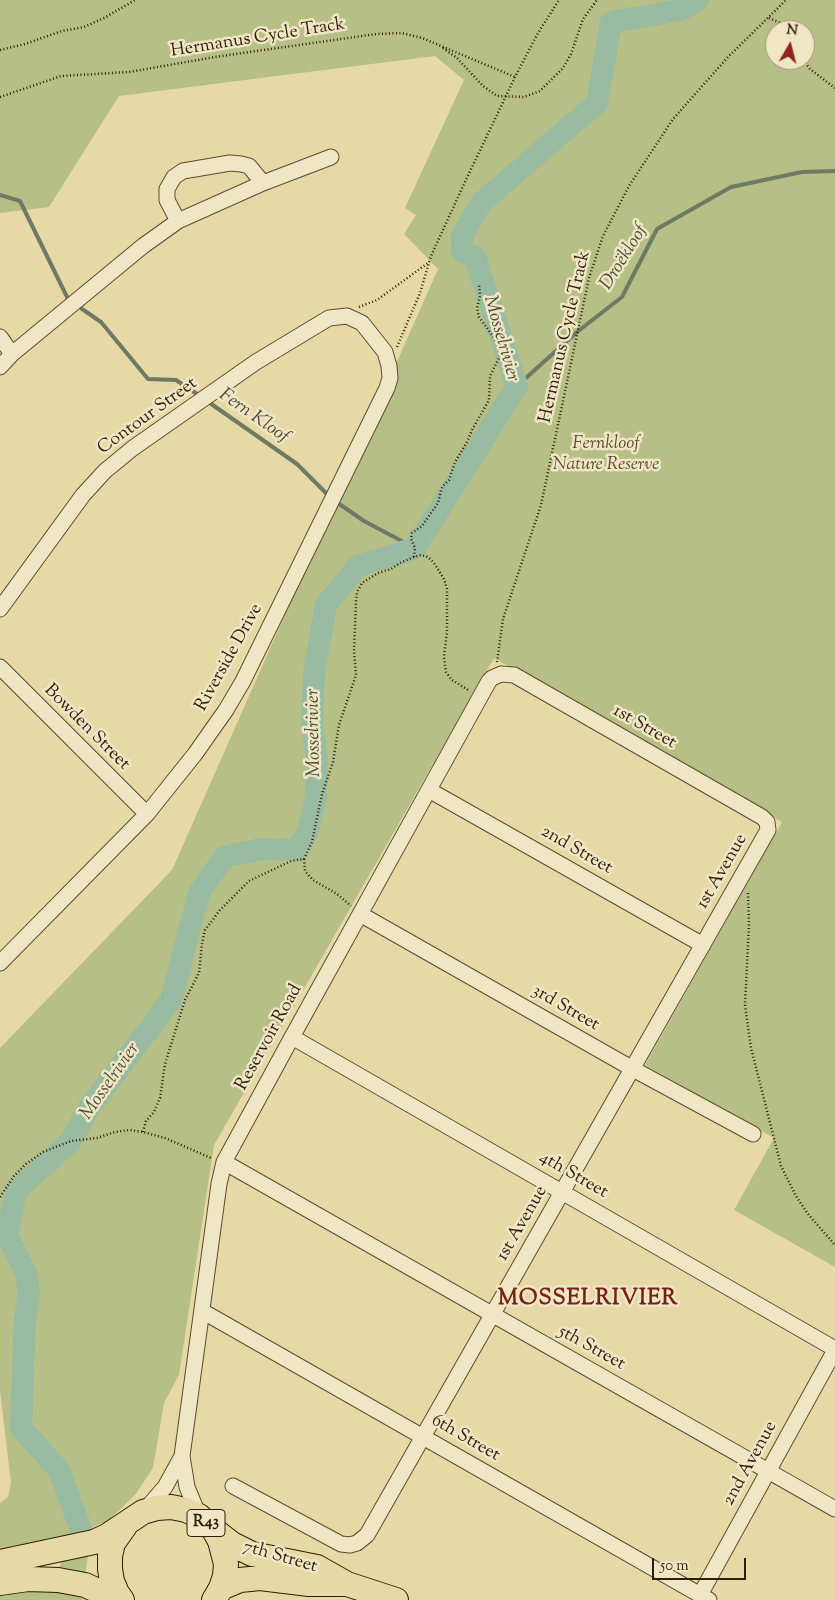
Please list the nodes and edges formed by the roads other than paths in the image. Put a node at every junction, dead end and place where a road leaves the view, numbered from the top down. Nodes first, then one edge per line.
1 (331, 157) dead end
2 (263, 182) junction
3 (178, 222) junction
4 (0, 337) edge
5 (12, 354) junction
6 (389, 366) joint
7 (0, 367) edge
8 (0, 609) edge
9 (0, 667) edge
10 (496, 676) joint
11 (429, 790) junction
12 (147, 814) junction
13 (768, 826) joint
14 (360, 914) junction
15 (703, 945) junction
16 (0, 963) edge
17 (292, 1037) junction
18 (633, 1069) junction
19 (753, 1134) dead end
20 (224, 1162) junction
21 (563, 1192) junction
22 (202, 1311) junction
23 (493, 1314) junction
24 (835, 1350) edge
25 (422, 1436) junction
26 (182, 1456) junction
27 (769, 1471) junction
28 (233, 1486) dead end
29 (835, 1509) edge
30 (136, 1517) junction
31 (207, 1523) junction
32 (0, 1562) edge
33 (0, 1583) edge
34 (347, 1584) junction
35 (217, 1594) edge
36 (705, 1597) edge
37 (118, 1600) edge
38 (122, 1600) edge
39 (396, 1600) edge

1 - 2 street
2 - 3 street
2 - 3 street
3 - 5 street
4 - 5 street
5 - 7 street
6 - 8 street, Contour Street
6 - 12 street, Riverside Drive
9 - 12 street, Bowden Street
10 - 11 street, Reservoir Road
10 - 13 street, 1st Street
11 - 14 street, Reservoir Road
11 - 15 street, 2nd Street
12 - 16 street, Riverside Drive
13 - 15 street, 1st Avenue
14 - 17 street, Reservoir Road
14 - 18 street, 3rd Street
15 - 18 street, 1st Avenue
17 - 20 street, Reservoir Road
17 - 21 street, 4th Street
18 - 19 street, 3rd Street
18 - 21 street, 1st Avenue
20 - 22 street, Reservoir Road
20 - 23 street, 5th Street
21 - 23 street, 1st Avenue
21 - 24 street, 4th Street
22 - 25 street, 6th Street
22 - 26 street, Reservoir Road
23 - 25 street, 1st Avenue
23 - 27 street, 5th Street
24 - 27 street, 2nd Avenue
25 - 28 street, 1st Avenue
25 - 36 street, 6th Street
26 - 30 street, Reservoir Road
26 - 31 street, Reservoir Road
27 - 29 street, 5th Street
27 - 36 street, 2nd Avenue
30 - 31 main road, R43
30 - 32 main road, R43
30 - 38 main road
31 - 34 main road, 7th Street / R43
31 - 35 main road, R43
33 - 37 main road
34 - 35 main road, 7th Street / R43
34 - 39 main road, 7th Street / R43

